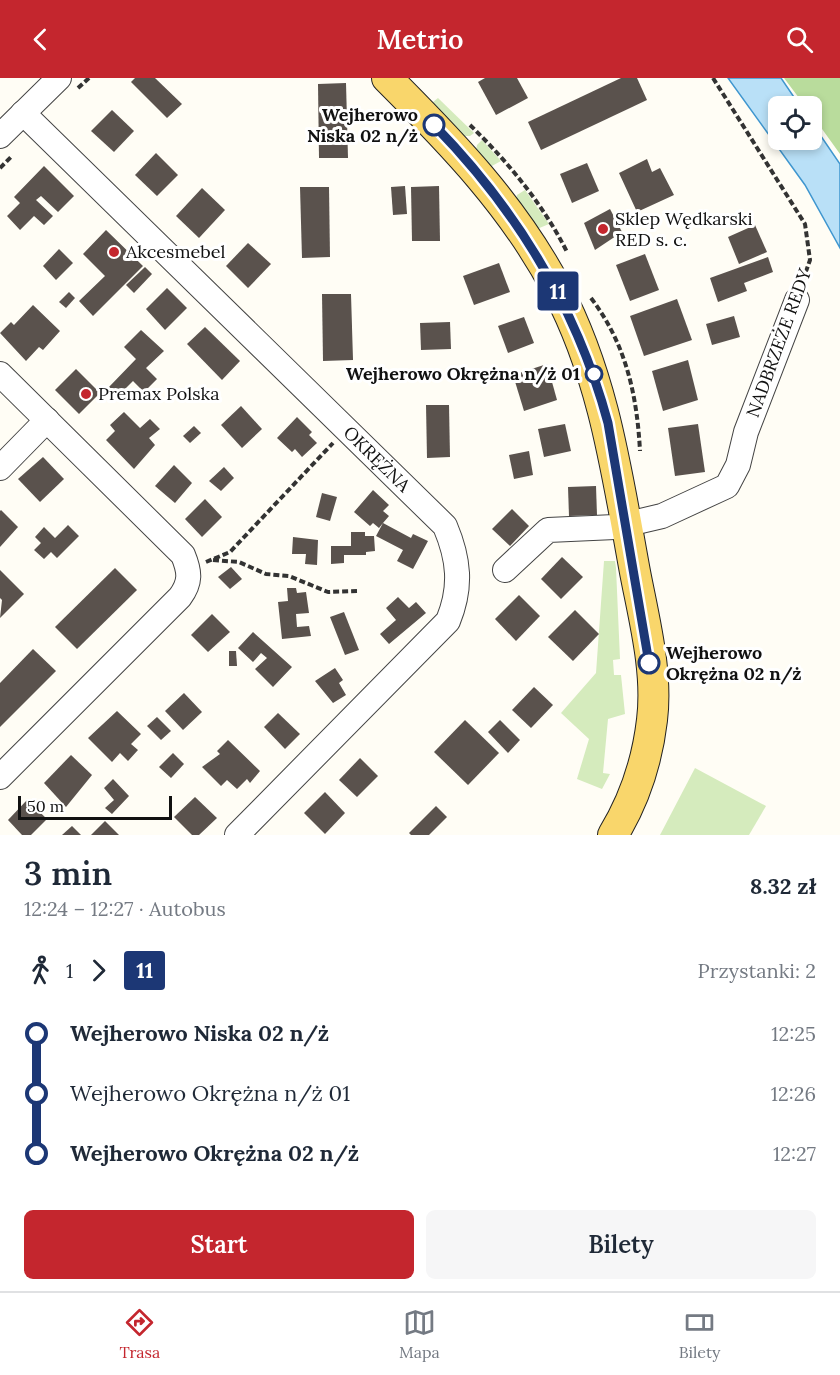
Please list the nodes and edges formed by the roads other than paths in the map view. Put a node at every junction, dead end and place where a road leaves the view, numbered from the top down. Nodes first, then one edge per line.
1 (59, 78) edge
2 (387, 78) edge
3 (23, 113) junction
4 (0, 136) edge
5 (797, 300) road end
6 (0, 374) edge
7 (47, 420) junction
8 (0, 468) edge
9 (626, 524) junction
10 (506, 570) dead end
11 (0, 777) edge
12 (237, 835) edge
13 (613, 835) edge

1 - 3 street
2 - 9 main road
3 - 4 street
3 - 12 street, OKRĘŻNA
5 - 9 street, NADBRZEŻE REDY
6 - 7 street
7 - 8 street
7 - 11 street
9 - 10 street, NADBRZEŻE REDY
9 - 13 main road

